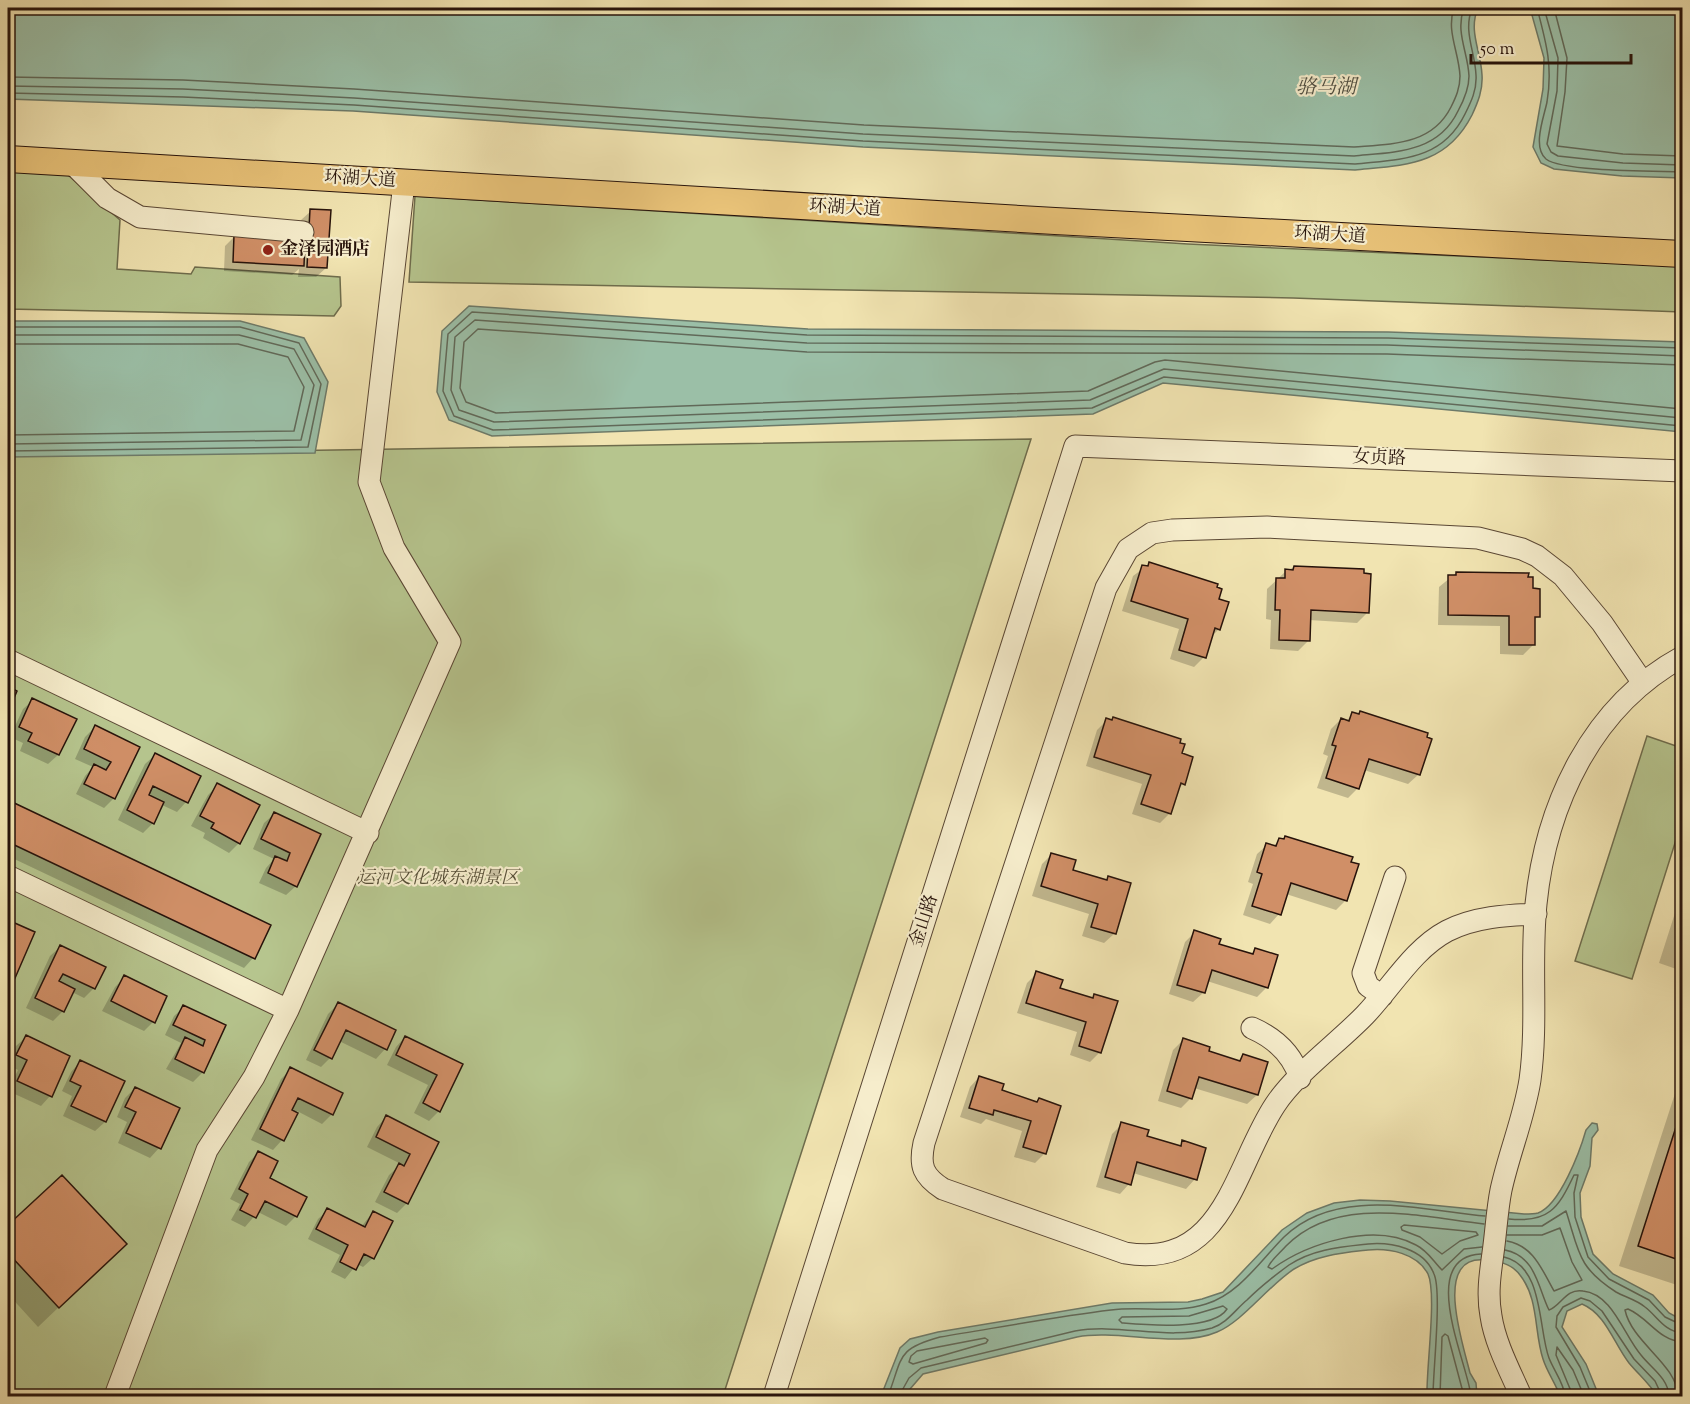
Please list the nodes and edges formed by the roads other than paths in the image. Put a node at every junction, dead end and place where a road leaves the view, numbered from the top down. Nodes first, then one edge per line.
1 (8, 159) edge
2 (72, 163) junction
3 (404, 183) junction
4 (303, 232) dead end
5 (1683, 254) edge
6 (1075, 446) joint
7 (1683, 471) edge
8 (1683, 657) edge
9 (8, 660) edge
10 (1643, 683) junction
11 (368, 833) junction
12 (8, 876) edge
13 (1395, 877) dead end
14 (1536, 914) junction
15 (1382, 996) junction
16 (288, 1010) junction
17 (1252, 1028) dead end
18 (1300, 1078) junction
19 (115, 1396) edge
20 (774, 1396) edge
21 (1521, 1396) edge

1 - 2 main road, 环湖大道
2 - 3 main road, 环湖大道
2 - 4 street
3 - 5 main road, 环湖大道
3 - 11 street
6 - 7 street, 女贞路
6 - 20 street, 金山路
8 - 10 street
9 - 11 street
10 - 14 street
10 - 18 street
11 - 16 street
12 - 16 street
13 - 15 street
14 - 15 street
14 - 21 street
15 - 18 street
16 - 19 street
17 - 18 street

